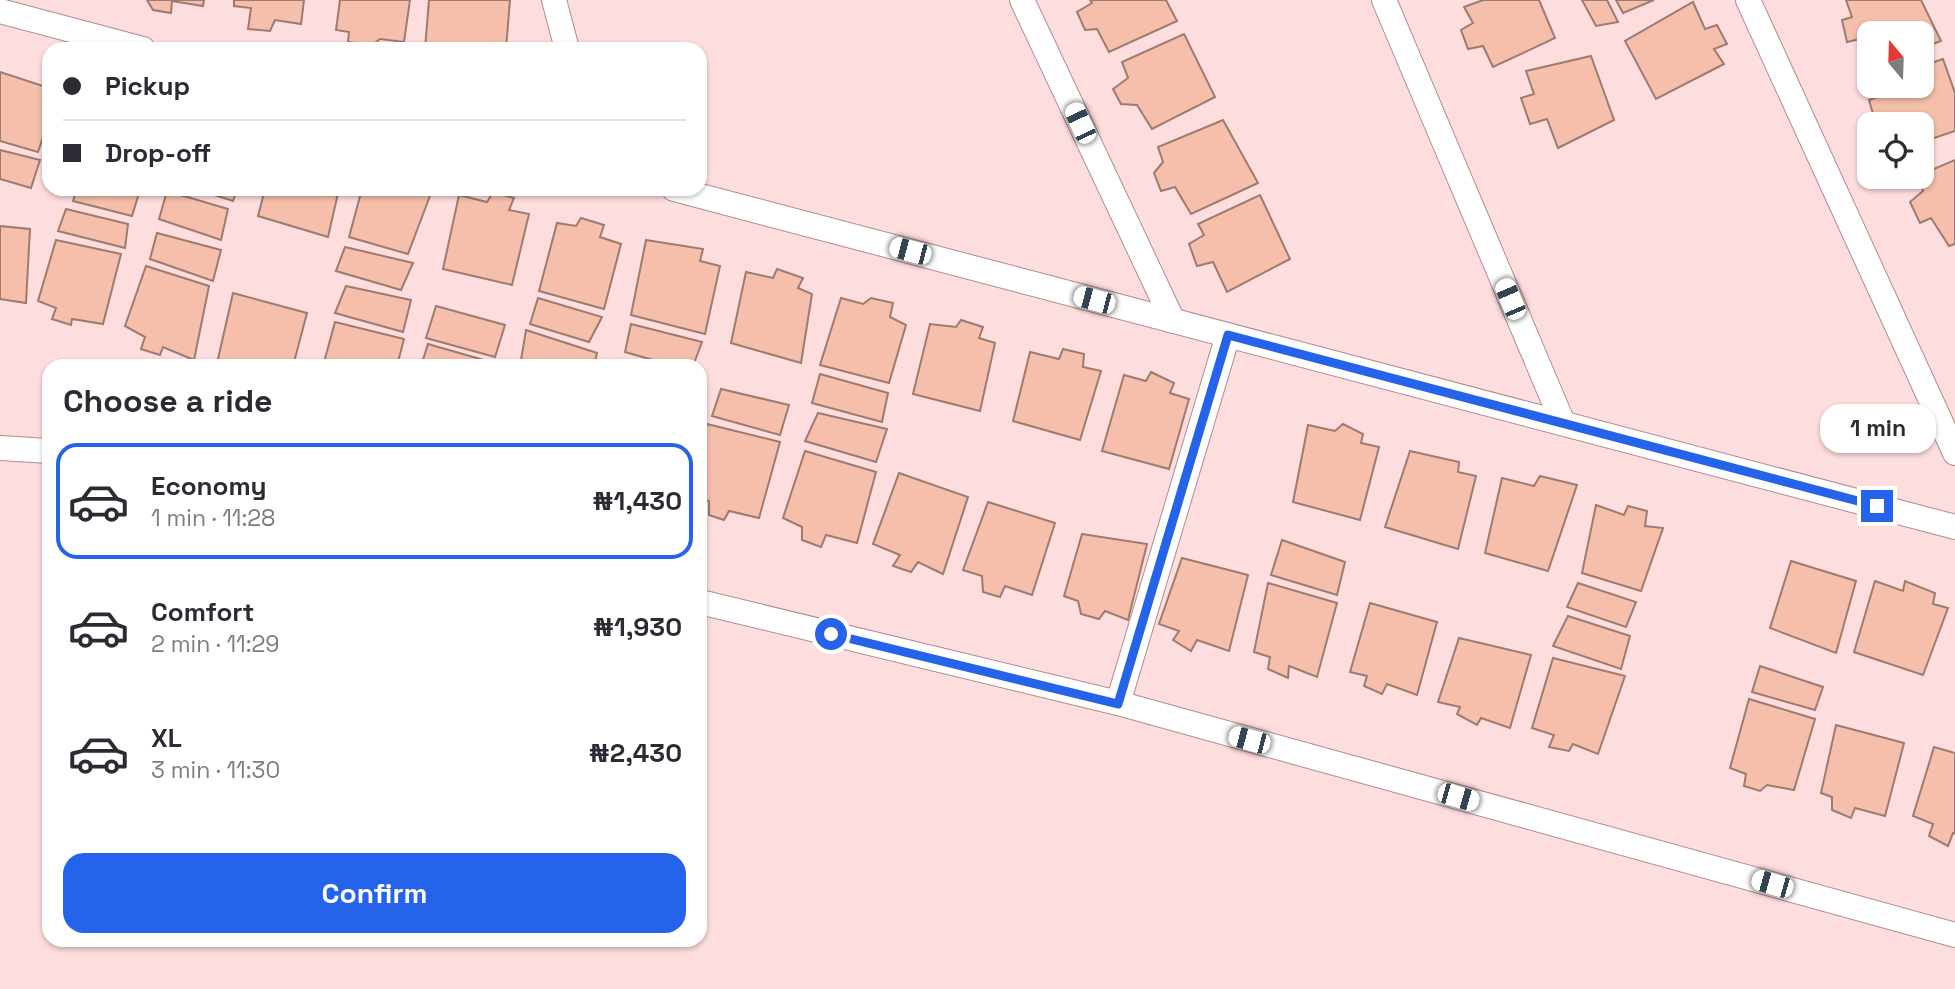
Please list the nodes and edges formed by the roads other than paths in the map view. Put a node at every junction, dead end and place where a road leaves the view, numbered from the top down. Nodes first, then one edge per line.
1 (554, 0) edge
2 (1022, 0) edge
3 (1384, 0) edge
4 (1748, 0) edge
5 (0, 11) edge
6 (116, 42) edge
7 (565, 42) edge
8 (700, 196) edge
9 (1173, 321) junction
10 (1228, 335) junction
11 (1563, 423) junction
12 (0, 448) edge
13 (42, 451) edge
14 (1955, 453) edge
15 (1955, 527) edge
16 (707, 604) edge
17 (1118, 704) junction
18 (1955, 935) edge

1 - 7 street
2 - 9 street
3 - 11 street
4 - 14 street
5 - 6 street
8 - 9 street
9 - 10 street
10 - 11 street
10 - 17 street
11 - 15 street
12 - 13 street
16 - 17 street
17 - 18 street

